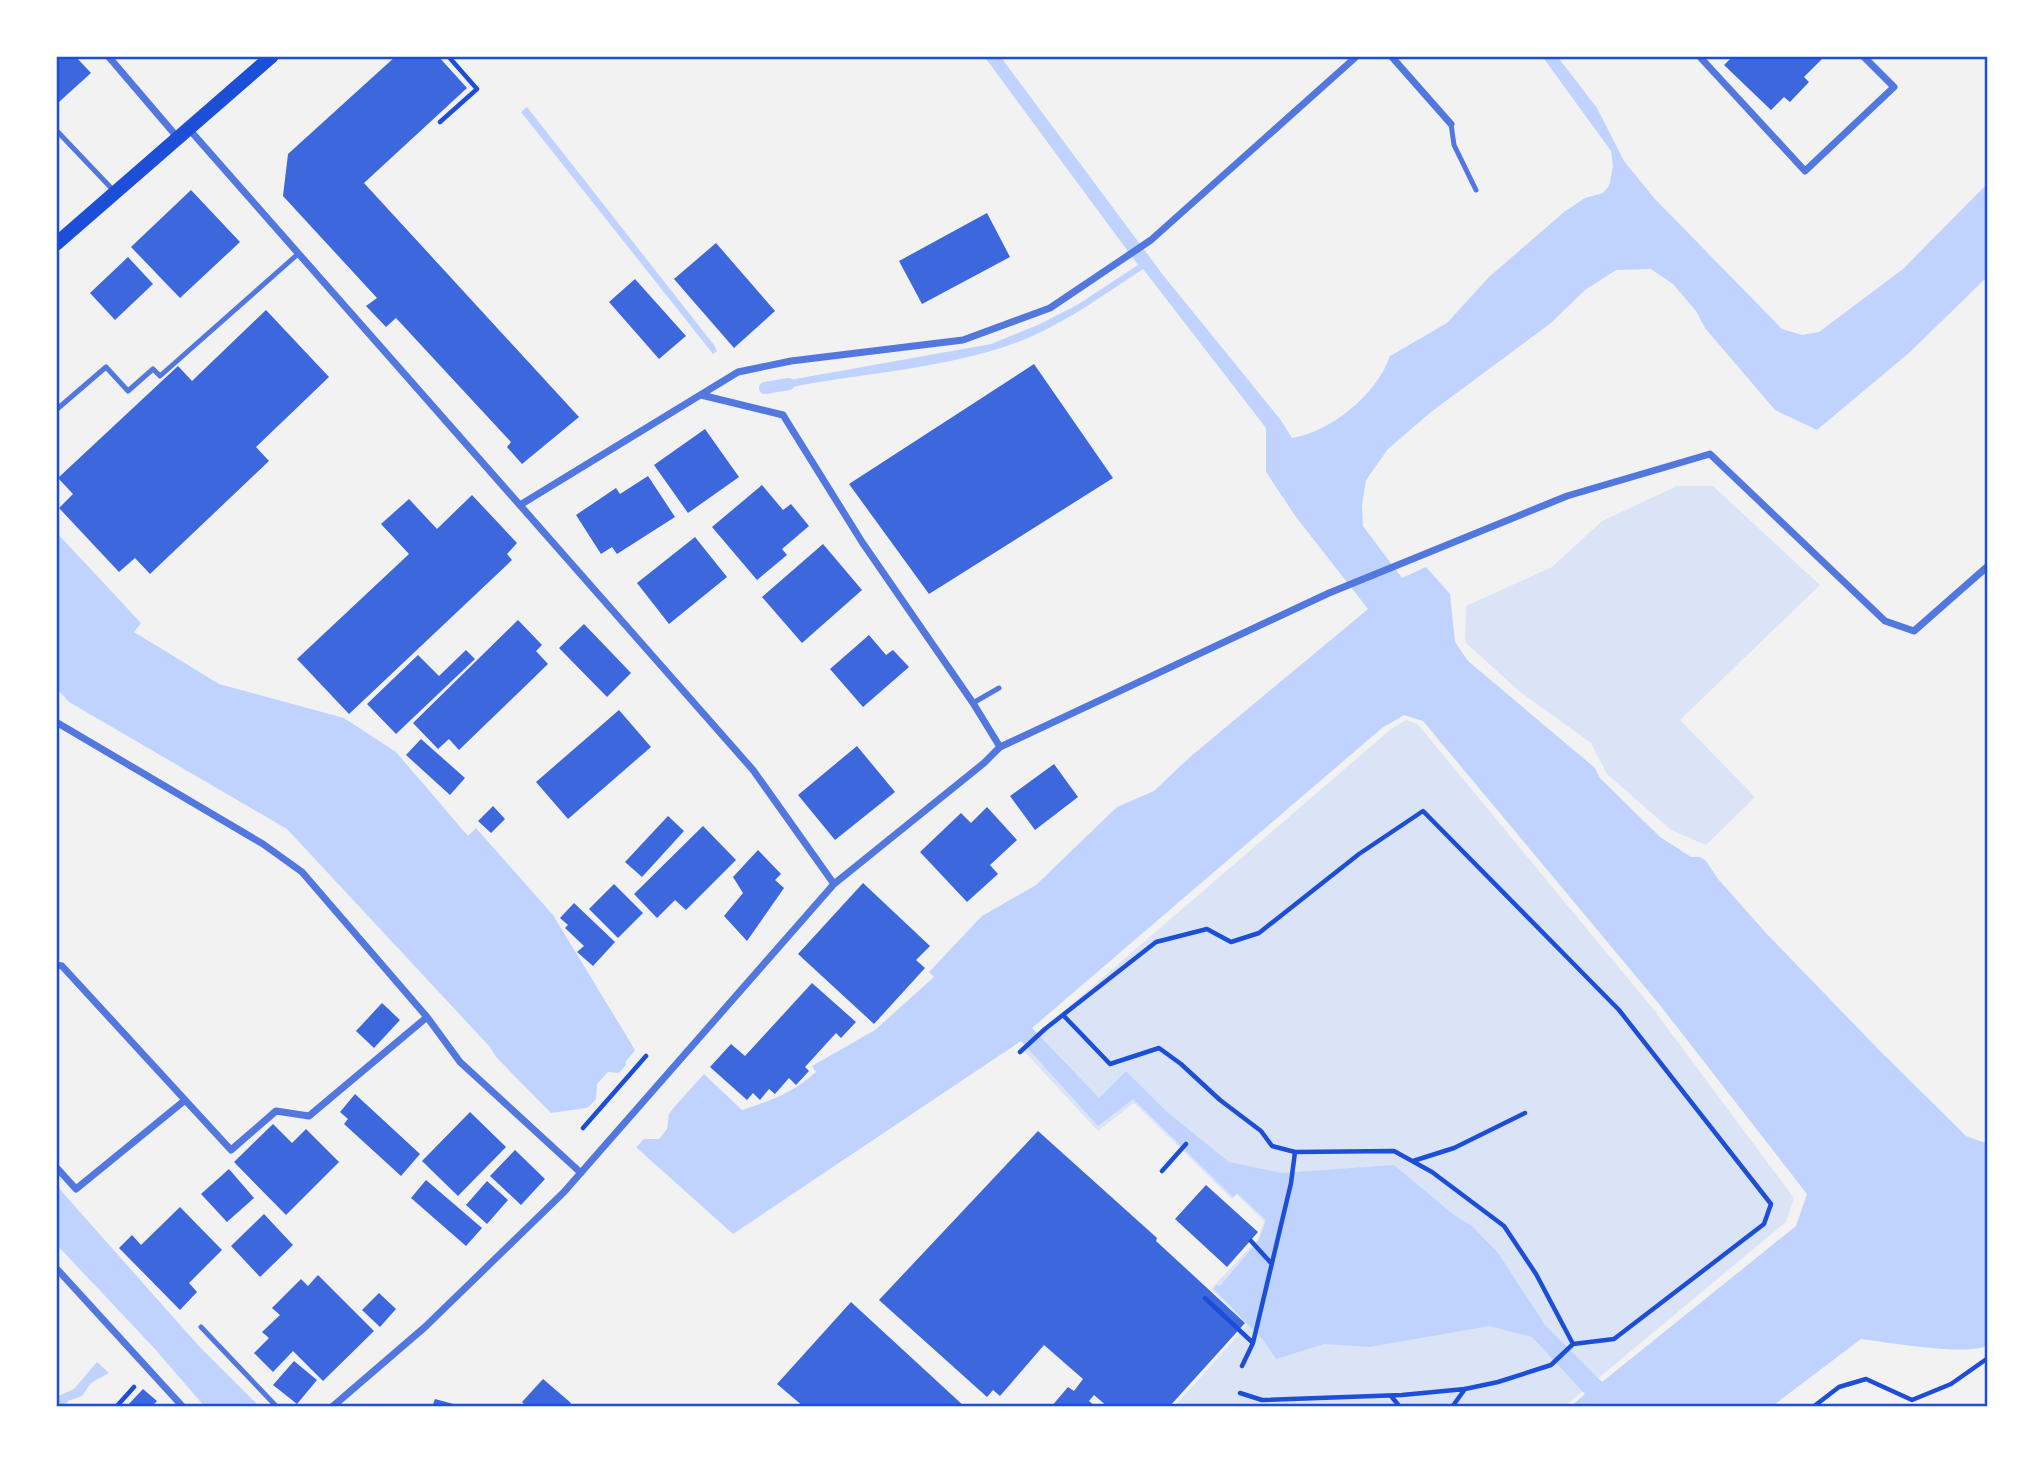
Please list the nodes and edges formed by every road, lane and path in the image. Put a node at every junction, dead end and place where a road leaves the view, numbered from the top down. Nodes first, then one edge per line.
1 (108, 56) edge
2 (272, 56) edge
3 (448, 56) edge
4 (1357, 56) edge
5 (1391, 56) edge
6 (1699, 56) edge
7 (1863, 56) edge
8 (440, 122) dead end
9 (1451, 124) joint
10 (56, 130) edge
11 (183, 133) junction
12 (1476, 190) dead end
13 (115, 192) junction
14 (56, 244) edge
15 (299, 254) junction
16 (701, 395) junction
17 (56, 410) edge
18 (520, 505) junction
19 (1988, 566) edge
20 (999, 688) dead end
21 (973, 703) junction
22 (56, 722) edge
23 (1000, 747) junction
24 (834, 884) junction
25 (56, 965) edge
26 (1062, 1015) junction
27 (427, 1017) junction
28 (1020, 1052) dead end
29 (646, 1056) dead end
30 (184, 1101) junction
31 (1525, 1113) dead end
32 (583, 1128) dead end
33 (1186, 1144) dead end
34 (1295, 1152) junction
35 (1412, 1161) junction
36 (56, 1167) edge
37 (1162, 1171) dead end
38 (580, 1173) junction
39 (1251, 1241) dead end
40 (1272, 1263) junction
41 (56, 1268) edge
42 (1205, 1298) dead end
43 (201, 1327) dead end
44 (1253, 1343) junction
45 (1573, 1344) junction
46 (1988, 1358) edge
47 (1242, 1366) dead end
48 (1465, 1389) junction
49 (1240, 1393) dead end
50 (1391, 1396) junction
51 (1912, 1400) junction
52 (183, 1407) edge
53 (278, 1407) edge
54 (332, 1407) edge
55 (1400, 1407) edge
56 (1452, 1407) edge
57 (1813, 1407) edge
58 (1916, 1407) edge

1 - 11 street
2 - 11 main road
3 - 8 path
4 - 16 street
5 - 9 street
6 - 7 street
9 - 12 lane
10 - 13 lane
11 - 13 main road
11 - 15 street
13 - 14 main road
15 - 17 lane
15 - 18 street
16 - 18 street
16 - 21 street
18 - 24 street
19 - 23 street
20 - 21 lane
21 - 23 street
22 - 27 street
23 - 24 street
24 - 38 street
25 - 30 street
26 - 28 path
26 - 34 path
26 - 45 path
27 - 30 street
27 - 38 street
29 - 32 path
30 - 36 street
31 - 35 path
33 - 37 path
34 - 35 path
34 - 40 path
35 - 45 path
38 - 54 street
39 - 40 path
40 - 44 path
41 - 52 street
42 - 44 path
43 - 53 lane
44 - 47 path
45 - 48 path
46 - 51 path
48 - 50 path
48 - 56 path
49 - 50 path
50 - 55 path
51 - 57 path
51 - 58 path

